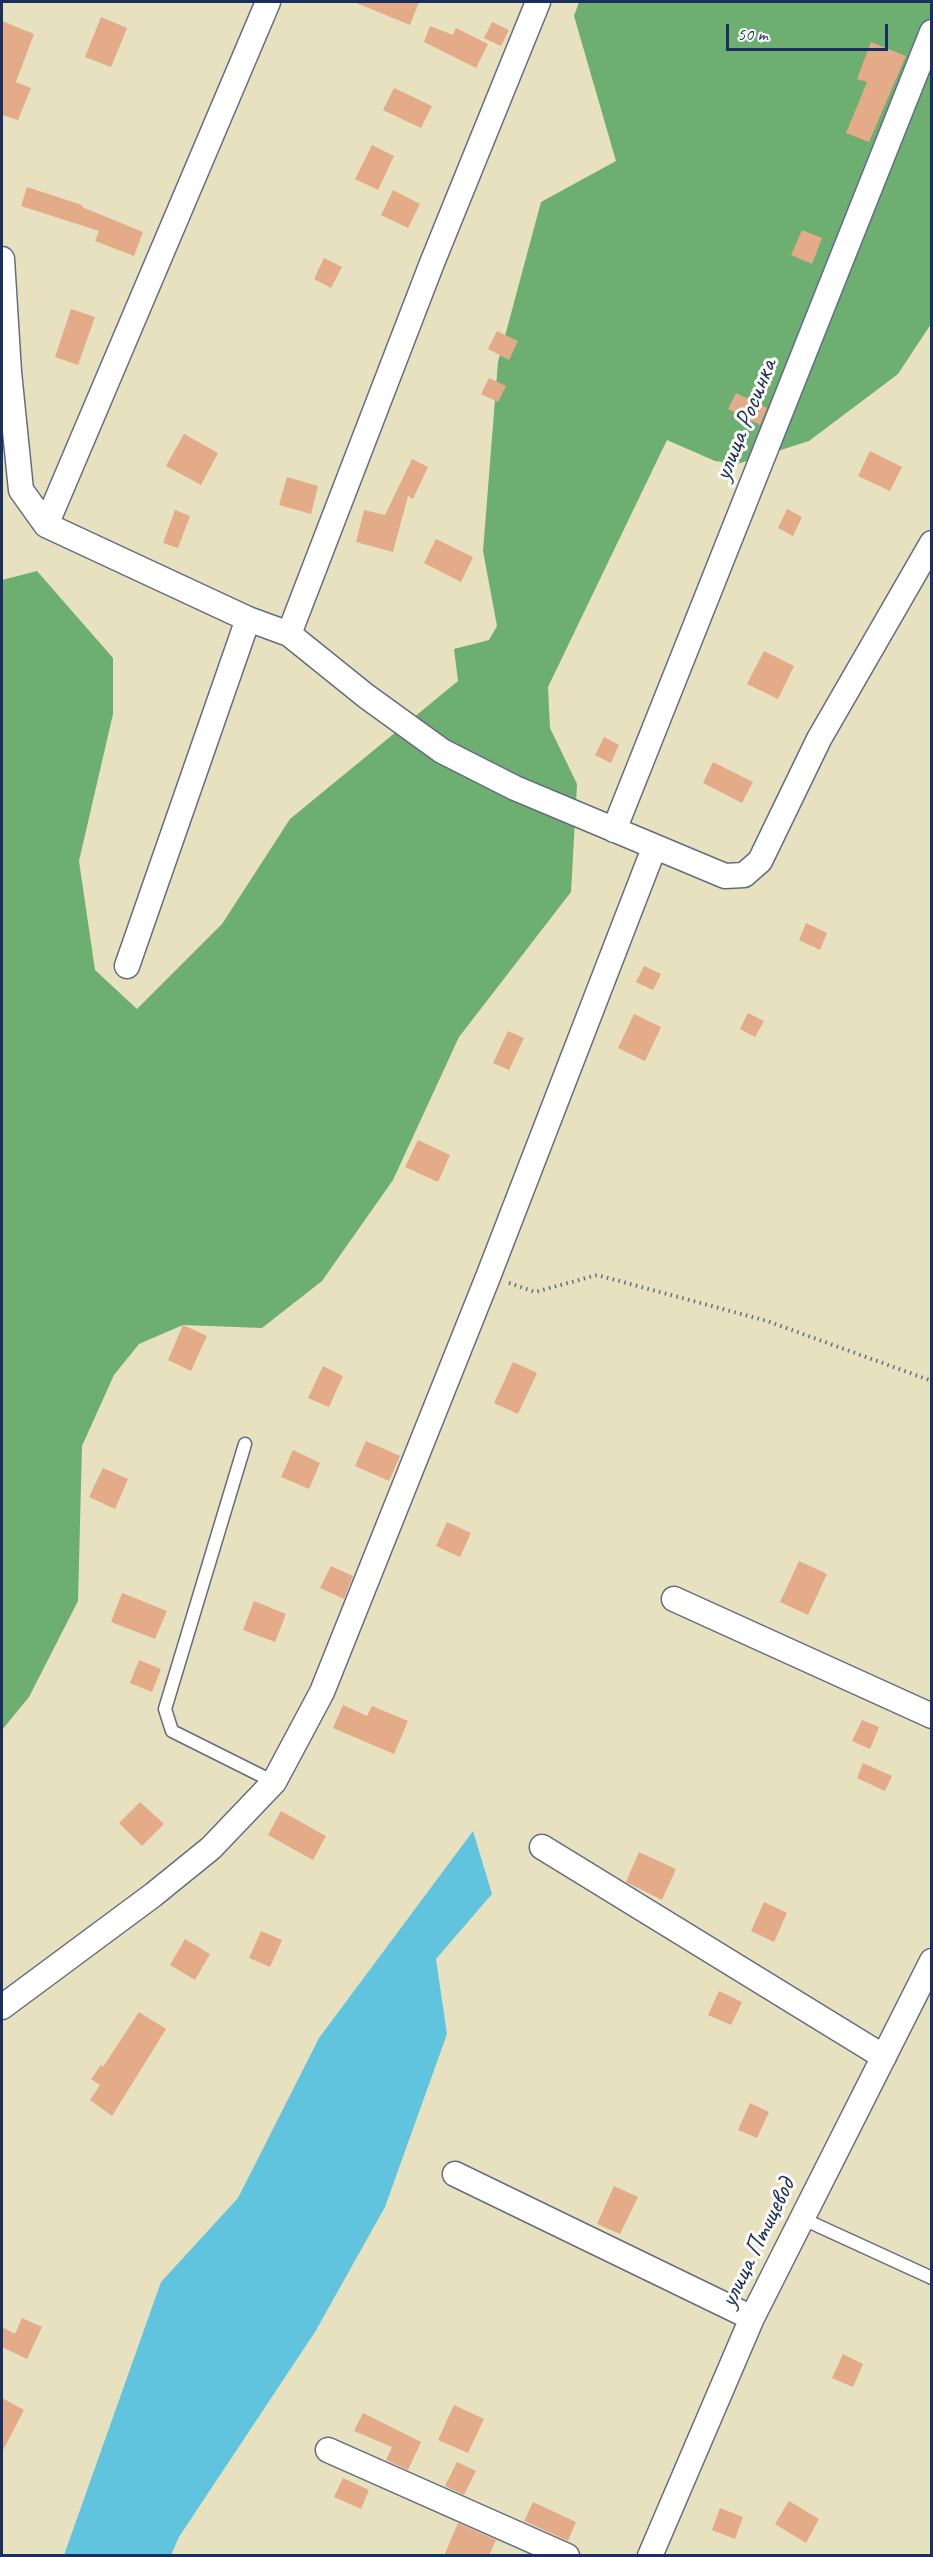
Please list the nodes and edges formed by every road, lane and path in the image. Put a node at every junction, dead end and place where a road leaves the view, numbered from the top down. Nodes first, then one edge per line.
1 (268, 2) edge
2 (538, 2) edge
3 (932, 32) edge
4 (2, 259) edge
5 (46, 525) junction
6 (932, 543) edge
7 (248, 619) junction
8 (289, 634) junction
9 (614, 830) junction
10 (654, 848) junction
11 (127, 966) dead end
12 (488, 1277) junction
13 (932, 1381) edge
14 (245, 1444) dead end
15 (674, 1599) dead end
16 (932, 1716) edge
17 (274, 1782) junction
18 (542, 1847) dead end
19 (932, 1961) edge
20 (2, 2007) edge
21 (884, 2057) junction
22 (455, 2174) dead end
23 (801, 2217) junction
24 (932, 2278) edge
25 (752, 2318) junction
26 (328, 2450) dead end
27 (567, 2556) edge
28 (650, 2556) edge

1 - 5 street
2 - 8 street
3 - 9 street, улица Росинка
4 - 5 street
5 - 7 street
6 - 10 street
7 - 8 street
7 - 11 street
8 - 9 street
9 - 10 street
10 - 12 street
12 - 13 path
12 - 17 street
14 - 17 lane
15 - 16 street
17 - 20 street
18 - 21 street
19 - 21 street, улица Птицевод
21 - 23 street, улица Птицевод
22 - 25 street
23 - 24 lane
23 - 25 street, улица Птицевод
25 - 28 street, улица Птицевод
26 - 27 street

